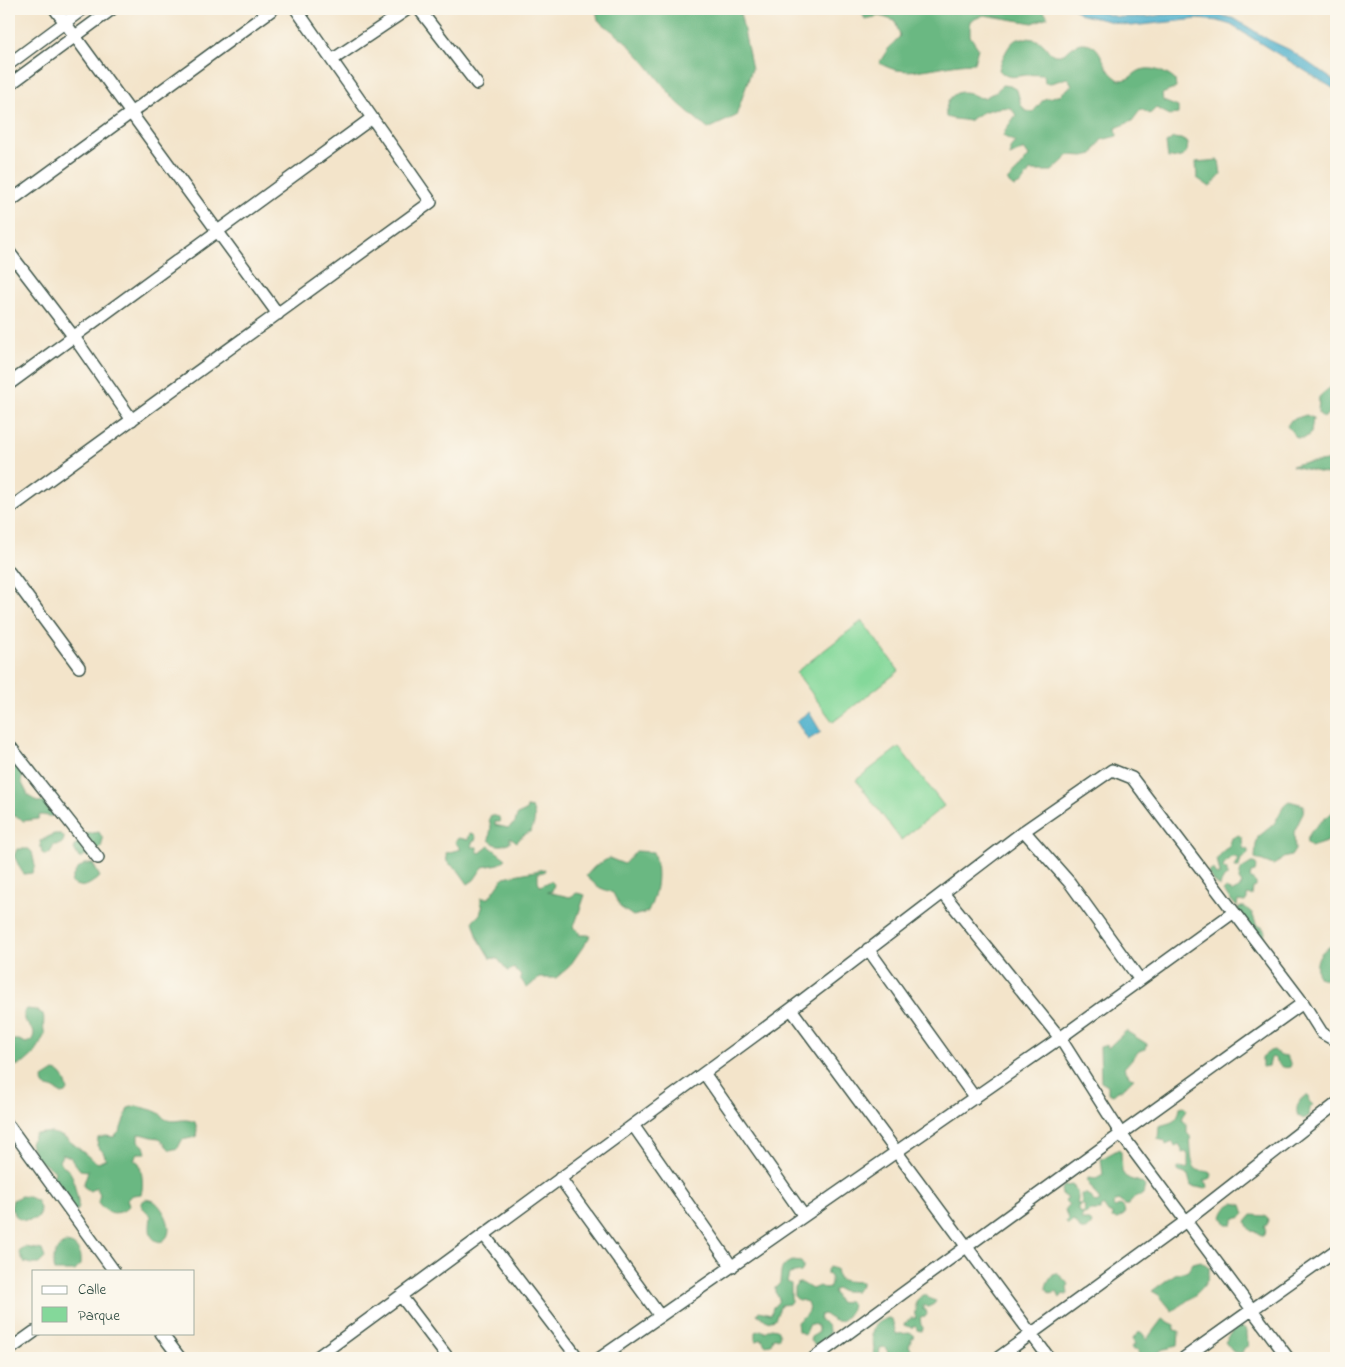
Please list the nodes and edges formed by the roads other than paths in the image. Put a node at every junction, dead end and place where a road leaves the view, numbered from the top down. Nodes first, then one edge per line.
1 (55, 9) edge
2 (83, 9) edge
3 (112, 9) edge
4 (274, 9) edge
5 (296, 9) edge
6 (408, 9) edge
7 (419, 9) edge
8 (64, 22) junction
9 (75, 36) junction
10 (332, 60) junction
11 (9, 64) edge
12 (476, 84) dead end
13 (9, 85) edge
14 (130, 114) junction
15 (372, 118) junction
16 (9, 202) edge
17 (218, 231) junction
18 (9, 252) edge
19 (278, 314) junction
20 (74, 338) junction
21 (9, 384) edge
22 (132, 420) junction
23 (9, 509) edge
24 (9, 572) edge
25 (79, 667) dead end
26 (9, 745) edge
27 (1024, 831) junction
28 (98, 858) dead end
29 (943, 893) junction
30 (1234, 912) junction
31 (868, 949) junction
32 (1140, 980) junction
33 (1303, 1003) junction
34 (790, 1008) junction
35 (1060, 1038) junction
36 (1336, 1041) edge
37 (704, 1072) junction
38 (974, 1098) junction
39 (1336, 1104) edge
40 (633, 1125) junction
41 (9, 1126) edge
42 (1121, 1134) junction
43 (896, 1152) junction
44 (560, 1178) junction
45 (804, 1216) junction
46 (1186, 1221) junction
47 (484, 1234) junction
48 (966, 1247) junction
49 (1336, 1250) edge
50 (732, 1267) junction
51 (113, 1270) edge
52 (401, 1296) junction
53 (1253, 1309) junction
54 (660, 1316) junction
55 (32, 1333) edge
56 (162, 1334) edge
57 (1030, 1334) junction
58 (9, 1350) edge
59 (180, 1358) edge
60 (318, 1358) edge
61 (448, 1358) edge
62 (578, 1358) edge
63 (600, 1358) edge
64 (814, 1358) edge
65 (998, 1358) edge
66 (1049, 1358) edge
67 (1184, 1358) edge
68 (1288, 1358) edge

1 - 8 street
2 - 8 street
3 - 9 street
4 - 14 street
5 - 10 street
6 - 10 street
7 - 12 street
8 - 9 street
8 - 11 street
9 - 13 street
9 - 14 street
10 - 15 street
14 - 16 street
14 - 17 street
15 - 17 street
15 - 19 street
17 - 19 street
17 - 20 street
18 - 20 street
19 - 22 street
20 - 21 street
20 - 22 street
22 - 23 street
24 - 25 street
26 - 28 street
27 - 29 street
27 - 30 street
27 - 32 street
29 - 31 street
29 - 35 street
30 - 32 street
30 - 33 street
31 - 34 street
31 - 38 street
32 - 35 street
33 - 36 street
33 - 42 street
34 - 37 street
34 - 43 street
35 - 38 street
35 - 42 street
37 - 40 street
37 - 45 street
38 - 43 street
39 - 46 street
40 - 44 street
40 - 50 street
41 - 51 street
42 - 46 street
42 - 48 street
43 - 45 street
43 - 48 street
44 - 47 street
44 - 54 street
45 - 50 street
46 - 53 street
46 - 57 street
47 - 52 street
47 - 62 street
48 - 57 street
48 - 64 street
49 - 53 street
50 - 54 street
52 - 60 street
52 - 61 street
53 - 67 street
53 - 68 street
54 - 63 street
55 - 58 street
56 - 59 street
57 - 65 street
57 - 66 street

